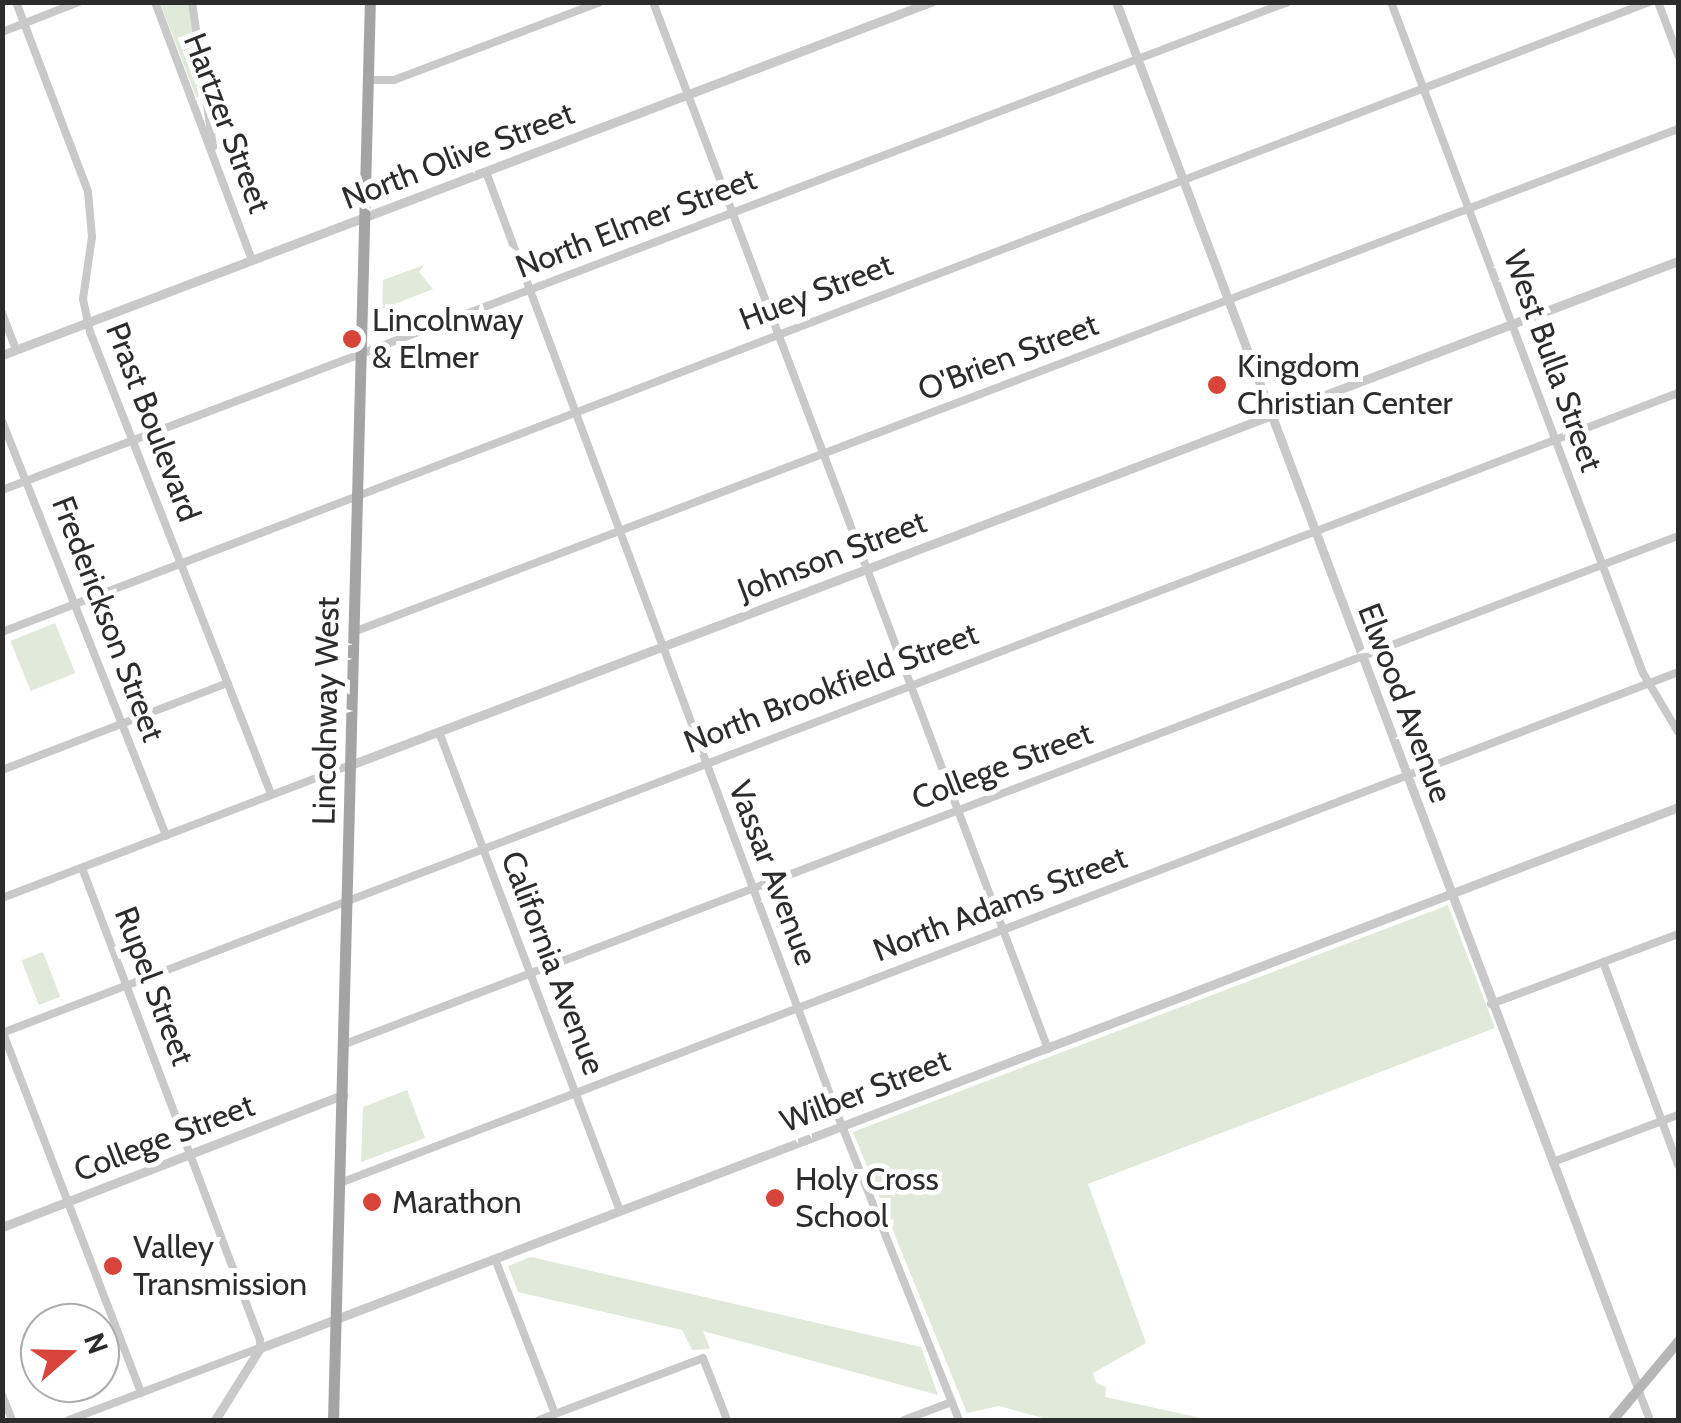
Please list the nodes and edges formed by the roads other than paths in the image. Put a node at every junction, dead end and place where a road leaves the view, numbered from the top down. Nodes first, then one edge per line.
1 (16, 2) edge
2 (79, 2) edge
3 (155, 2) edge
4 (192, 2) edge
5 (370, 2) edge
6 (600, 2) edge
7 (653, 2) edge
8 (931, 2) edge
9 (1116, 2) edge
10 (1288, 2) edge
11 (1391, 2) edge
12 (1649, 2) edge
13 (1658, 2) edge
14 (909, 6) edge
15 (24, 24) junction
16 (2, 32) edge
17 (1678, 55) edge
18 (1136, 60) junction
19 (368, 80) junction
20 (1423, 88) junction
21 (688, 95) junction
22 (1678, 129) edge
23 (216, 165) junction
24 (486, 172) junction
25 (1181, 180) junction
26 (1469, 208) junction
27 (734, 213) junction
28 (364, 218) junction
29 (252, 260) junction
30 (1678, 261) edge
31 (532, 290) junction
32 (1226, 300) junction
33 (2, 313) edge
34 (88, 323) junction
35 (1512, 324) junction
36 (780, 332) junction
37 (16, 350) junction
38 (360, 354) junction
39 (2, 355) edge
40 (1678, 392) edge
41 (577, 410) junction
42 (1270, 415) junction
43 (2, 421) edge
44 (132, 440) junction
45 (1555, 440) junction
46 (825, 454) junction
47 (26, 481) junction
48 (2, 490) edge
49 (360, 494) junction
50 (621, 531) junction
51 (1313, 531) junction
52 (1678, 536) edge
53 (181, 564) junction
54 (1602, 565) junction
55 (868, 569) junction
56 (76, 604) junction
57 (356, 631) junction
58 (2, 632) edge
59 (662, 647) junction
60 (1360, 656) junction
61 (1678, 672) edge
62 (228, 683) junction
63 (912, 684) junction
64 (1647, 684) junction
65 (122, 725) junction
66 (439, 732) junction
67 (1678, 732) edge
68 (352, 764) junction
69 (704, 764) junction
70 (2, 770) edge
71 (1406, 775) junction
72 (271, 795) junction
73 (1678, 807) edge
74 (959, 810) junction
75 (166, 836) junction
76 (482, 848) junction
77 (82, 868) junction
78 (752, 889) junction
79 (1450, 893) junction
80 (2, 898) edge
81 (349, 899) junction
82 (1004, 929) junction
83 (1678, 934) edge
84 (1603, 962) junction
85 (530, 974) junction
86 (126, 985) junction
87 (1492, 1004) junction
88 (796, 1008) junction
89 (3, 1033) edge
90 (345, 1044) junction
91 (1048, 1049) junction
92 (575, 1092) junction
93 (343, 1095) junction
94 (1678, 1115) edge
95 (1662, 1121) junction
96 (843, 1127) junction
97 (190, 1155) junction
98 (1553, 1162) junction
99 (1678, 1165) edge
100 (340, 1183) junction
101 (68, 1202) junction
102 (620, 1211) junction
103 (2, 1227) edge
104 (495, 1259) junction
105 (336, 1318) junction
106 (1678, 1342) edge
107 (260, 1348) junction
108 (1637, 1385) junction
109 (141, 1392) junction
110 (2, 1395) edge
111 (952, 1402) junction
112 (555, 1414) junction
113 (12, 1420) edge
114 (69, 1420) edge
115 (215, 1420) edge
116 (333, 1420) edge
117 (539, 1420) edge
118 (727, 1420) edge
119 (904, 1420) edge
120 (959, 1420) edge
121 (1614, 1420) edge
122 (1650, 1420) edge

1 - 15 street, Prast Boulevard
2 - 15 street
3 - 23 street, Hartzer Street
4 - 23 street
5 - 19 main road, Lincolnway West
6 - 19 street
7 - 21 street
8 - 14 street, North Olive Street
9 - 18 street, Elwood Avenue
10 - 18 street, North Elmer Street
11 - 20 street, West Bulla Street
12 - 20 street, Huey Street
13 - 17 street
14 - 21 street, North Olive Street
15 - 16 street
15 - 34 street, Prast Boulevard
18 - 25 street, Elwood Avenue
18 - 27 street, North Elmer Street
19 - 28 main road, Lincolnway West
20 - 25 street, Huey Street
20 - 26 street, West Bulla Street
21 - 24 street, North Olive Street
21 - 27 street
22 - 26 street, O'Brien Street
23 - 29 street, Hartzer Street
24 - 28 street, North Olive Street
24 - 31 street, Vassar Avenue
25 - 32 street, Elwood Avenue
25 - 36 street, Huey Street
26 - 32 street, O'Brien Street
26 - 35 street, West Bulla Street
27 - 31 street, North Elmer Street
27 - 36 street
28 - 29 street, North Olive Street
28 - 38 main road, Lincolnway West
29 - 34 street, North Olive Street
30 - 35 street, Johnson Street
31 - 38 street, North Elmer Street
31 - 41 street, Vassar Avenue
32 - 42 street, Elwood Avenue
32 - 46 street, O'Brien Street
33 - 37 street
34 - 37 street, North Olive Street
34 - 44 street, Prast Boulevard
35 - 42 street, Johnson Street
35 - 45 street, West Bulla Street
36 - 41 street, Huey Street
36 - 46 street
37 - 39 street, North Olive Street
38 - 44 street, North Elmer Street
38 - 49 main road, Lincolnway West
40 - 45 street, North Brookfield Street
41 - 49 street, Huey Street
41 - 50 street, Vassar Avenue
42 - 51 street, Elwood Avenue
42 - 55 street, Johnson Street
43 - 47 street, Frederickson Street
44 - 47 street, North Elmer Street
44 - 53 street, Prast Boulevard
45 - 51 street, North Brookfield Street
45 - 54 street, West Bulla Street
46 - 50 street, O'Brien Street
46 - 55 street
47 - 48 street, North Elmer Street
47 - 56 street, Frederickson Street
49 - 53 street, Huey Street
49 - 57 main road, Lincolnway West
50 - 57 street, O'Brien Street
50 - 59 street, Vassar Avenue
51 - 60 street, Elwood Avenue
51 - 63 street, North Brookfield Street
52 - 54 street, College Street
53 - 56 street, Huey Street
53 - 62 street, Prast Boulevard
54 - 60 street, College Street
54 - 64 street, West Bulla Street
55 - 59 street, Johnson Street
55 - 63 street
56 - 58 street, Huey Street
56 - 65 street, Frederickson Street
57 - 68 main road, Lincolnway West
59 - 66 street, Johnson Street
59 - 69 street, Vassar Avenue
60 - 71 street, Elwood Avenue
60 - 74 street, College Street
61 - 64 street, North Adams Street
62 - 65 street
62 - 72 street, Prast Boulevard
63 - 69 street, North Brookfield Street
63 - 74 street
64 - 67 street, West Bulla Street
64 - 71 street, North Adams Street
65 - 70 street
65 - 75 street, Frederickson Street
66 - 68 street, Johnson Street
66 - 76 street, California Avenue
68 - 72 street, Johnson Street
68 - 81 main road, Lincolnway West
69 - 76 street, North Brookfield Street
69 - 78 street, Vassar Avenue
71 - 79 street, Elwood Avenue
71 - 82 street, North Adams Street
72 - 75 street, Johnson Street
73 - 79 street, Wilber Street
74 - 78 street, College Street
74 - 82 street
75 - 77 street, Johnson Street
76 - 81 street, North Brookfield Street
76 - 85 street, California Avenue
77 - 80 street, Johnson Street
77 - 86 street, Rupel Street
78 - 85 street, College Street
78 - 88 street, Vassar Avenue
79 - 87 street, Elwood Avenue
79 - 91 street, Wilber Street
81 - 86 street, North Brookfield Street
81 - 90 main road, Lincolnway West
82 - 88 street, North Adams Street
82 - 91 street
83 - 84 street
84 - 87 street
84 - 95 street
85 - 90 street, College Street
85 - 92 street, California Avenue
86 - 89 street, North Brookfield Street
86 - 97 street, Rupel Street
87 - 98 street, Elwood Avenue
88 - 92 street, North Adams Street
88 - 96 street, Vassar Avenue
89 - 101 street
90 - 93 main road, Lincolnway West
91 - 96 street, Wilber Street
92 - 100 street, North Adams Street
92 - 102 street, California Avenue
93 - 97 street, College Street
93 - 100 main road, Lincolnway West
94 - 95 street
95 - 98 street
95 - 99 street
96 - 102 street, Wilber Street
96 - 111 street, Vassar Avenue
97 - 101 street, College Street
97 - 107 street, Rupel Street
98 - 108 street, Elwood Avenue
100 - 105 main road, Lincolnway West
101 - 103 street, College Street
101 - 109 street
102 - 104 street, Wilber Street
104 - 105 street, Wilber Street
104 - 112 street
105 - 107 street, Wilber Street
105 - 116 main road, Lincolnway West
106 - 108 main road
107 - 109 street, Wilber Street
107 - 115 street
108 - 121 main road
108 - 122 street, Elwood Avenue
109 - 114 street, Wilber Street
110 - 113 street
111 - 119 street
111 - 120 street, Vassar Avenue
112 - 117 street
112 - 118 street

